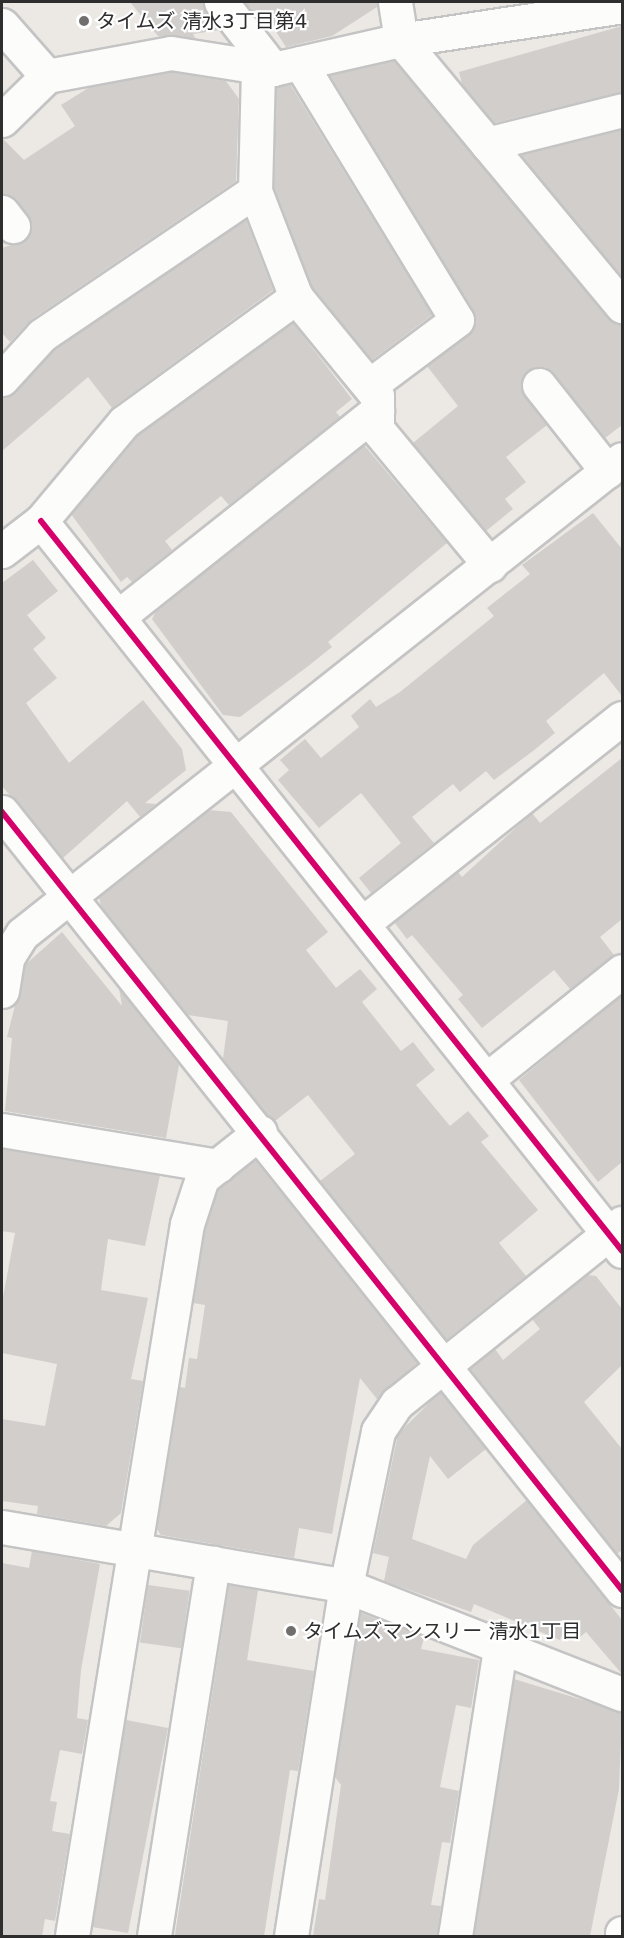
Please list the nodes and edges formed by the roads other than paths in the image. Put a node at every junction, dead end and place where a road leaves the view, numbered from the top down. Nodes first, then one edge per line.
1 (221, 2) edge
2 (395, 2) edge
3 (584, 5) edge
4 (622, 6) edge
5 (2, 25) edge
6 (401, 40) junction
7 (277, 67) junction
8 (47, 76) junction
9 (622, 110) edge
10 (2, 120) edge
11 (487, 144) junction
12 (255, 191) junction
13 (296, 297) junction
14 (622, 306) edge
15 (2, 379) edge
16 (539, 385) dead end
17 (373, 398) junction
18 (615, 465) edge
19 (41, 521) junction
20 (3, 547) edge
21 (490, 565) junction
22 (119, 616) junction
23 (622, 718) edge
24 (237, 765) junction
25 (2, 812) edge
26 (70, 898) junction
27 (363, 923) junction
28 (622, 971) edge
29 (2, 991) edge
30 (486, 1080) junction
31 (2, 1130) edge
32 (260, 1132) junction
33 (218, 1166) junction
34 (618, 1236) edge
35 (444, 1365) junction
36 (2, 1527) edge
37 (135, 1549) junction
38 (213, 1563) junction
39 (346, 1586) junction
40 (622, 1590) edge
41 (500, 1647) junction
42 (622, 1694) edge
43 (72, 1936) edge
44 (154, 1936) edge
45 (291, 1936) edge
46 (455, 1936) edge

1 - 7 street
2 - 6 street
3 - 4 street
3 - 6 street
5 - 8 street
6 - 7 street
6 - 11 street
7 - 8 street
7 - 12 street
7 - 17 street
8 - 10 street
9 - 11 street
11 - 14 street
12 - 13 street
12 - 15 street
13 - 17 street
13 - 19 street
16 - 18 street
17 - 21 street
17 - 22 street
18 - 21 street
19 - 20 street
19 - 22 street
21 - 24 street
22 - 24 street
23 - 27 street
24 - 26 street
24 - 27 street
25 - 26 street
26 - 29 street
26 - 32 street
27 - 30 street
28 - 30 street
30 - 34 street
31 - 33 street
32 - 33 street
32 - 35 street
33 - 37 street
34 - 35 street
35 - 39 street
35 - 40 street
36 - 37 street
37 - 38 street
37 - 43 street
38 - 39 street
38 - 44 street
39 - 41 street
39 - 45 street
41 - 42 street
41 - 46 street

